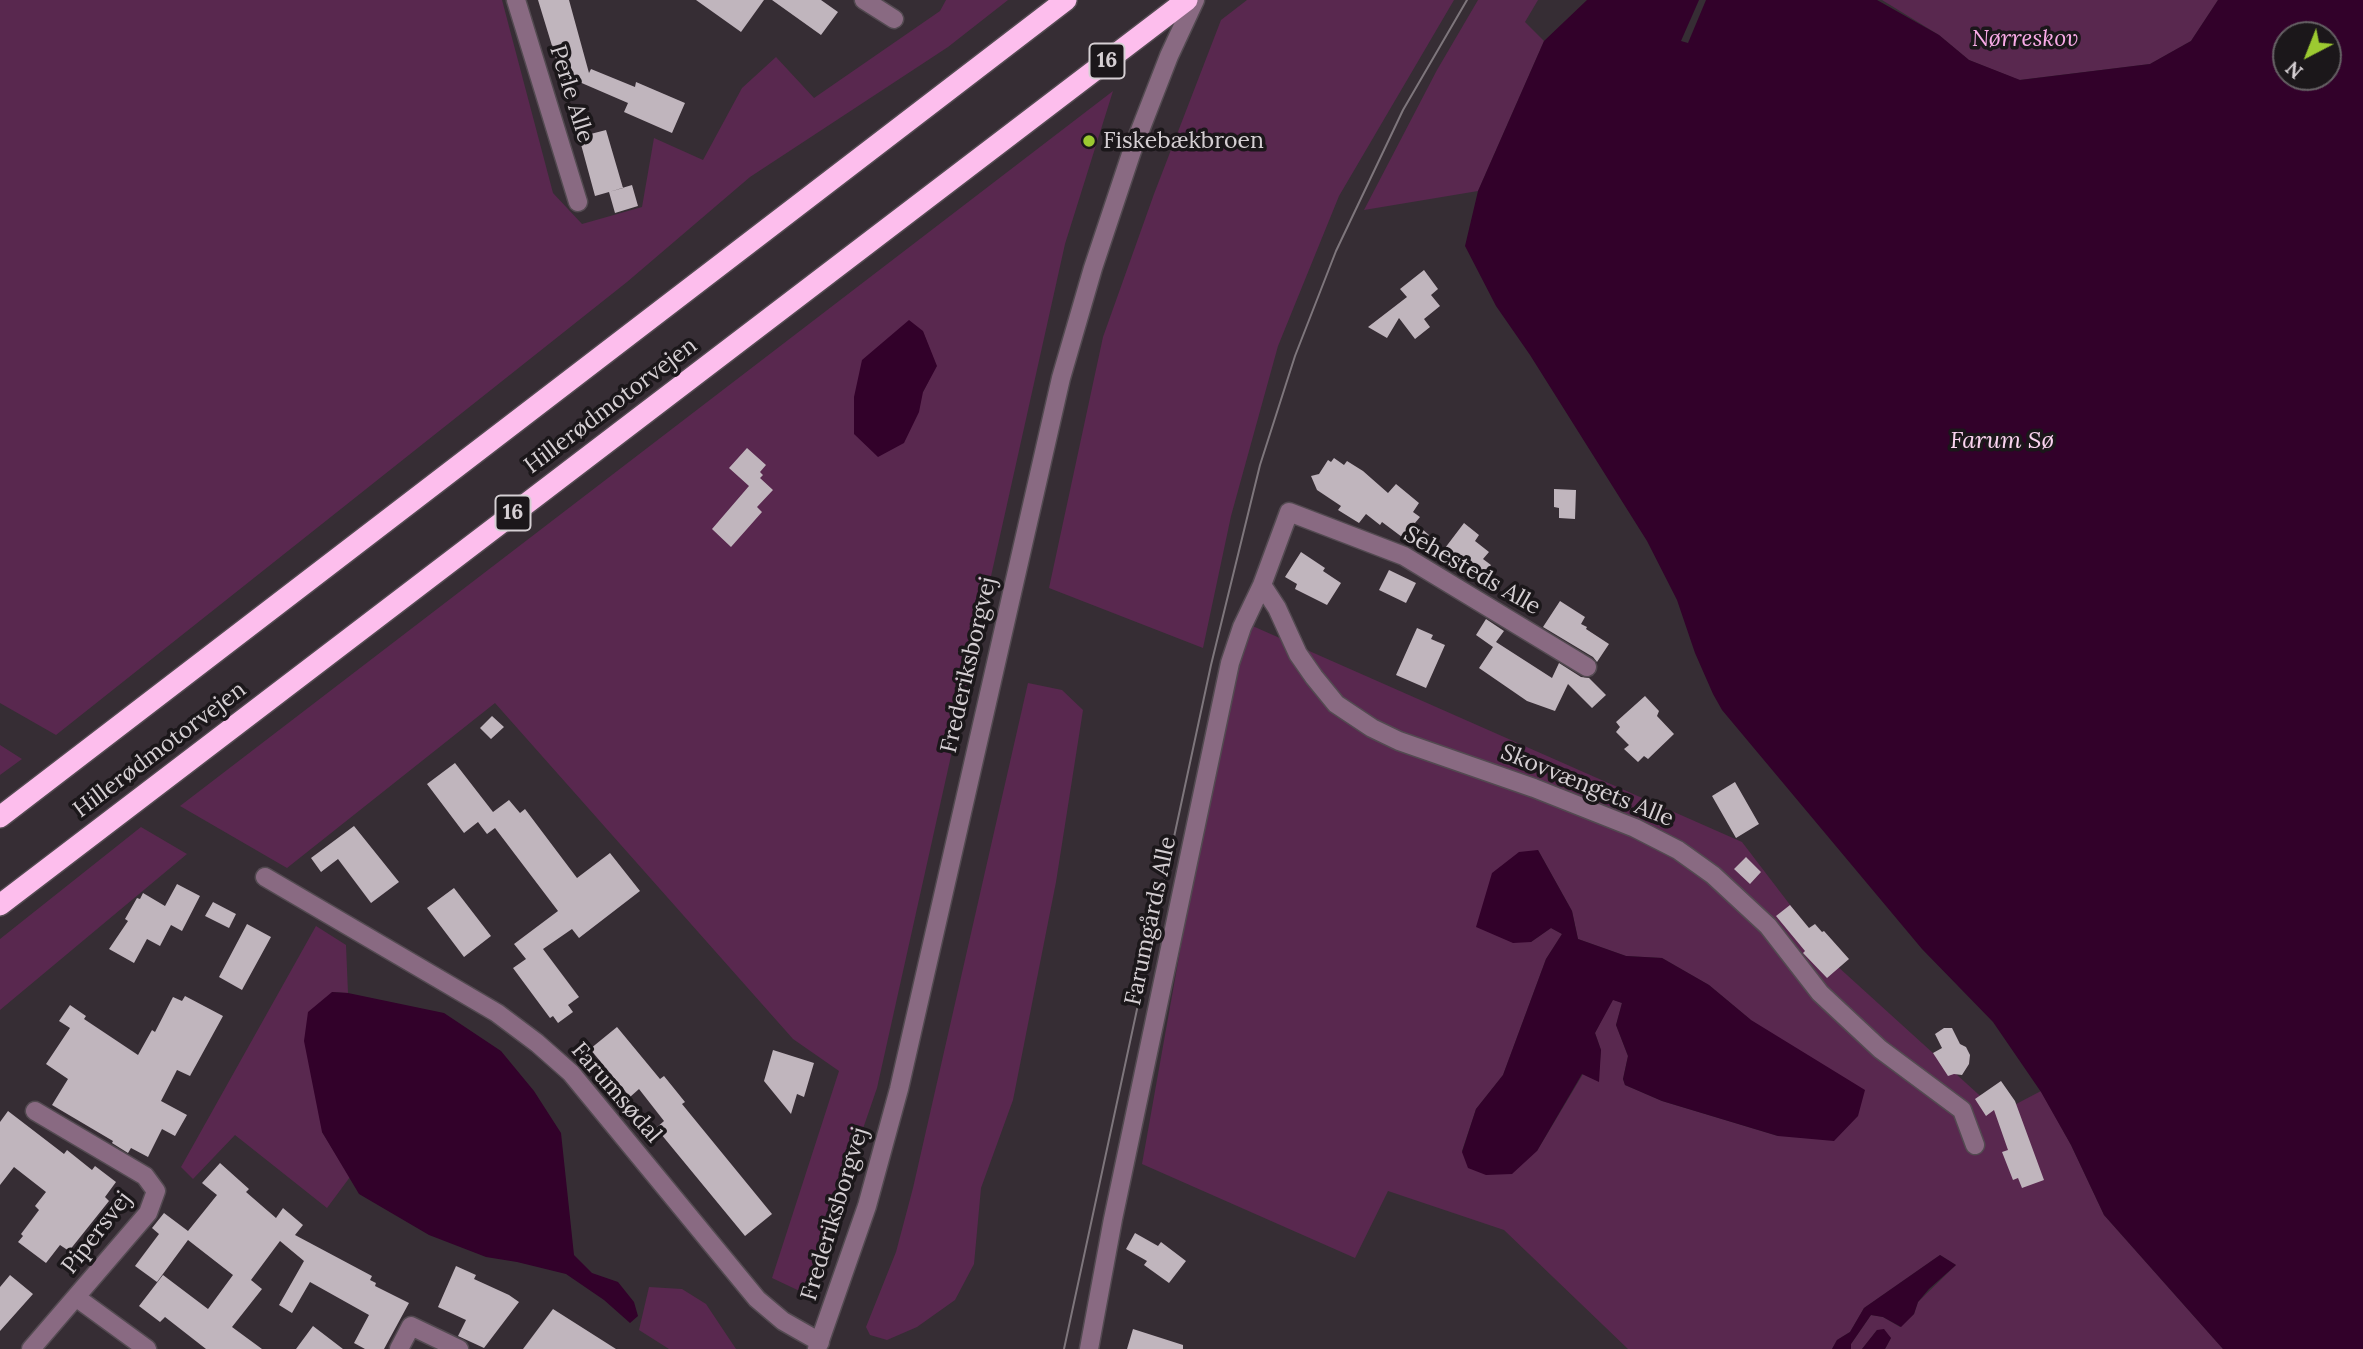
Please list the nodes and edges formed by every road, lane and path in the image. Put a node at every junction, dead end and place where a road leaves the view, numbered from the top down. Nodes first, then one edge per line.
1 (516, 0) edge
2 (864, 0) edge
3 (1066, 0) edge
4 (1187, 0) edge
5 (1195, 0) edge
6 (894, 19) dead end
7 (578, 202) dead end
8 (1289, 512) joint
9 (1262, 585) junction
10 (1587, 667) dead end
11 (0, 817) edge
12 (265, 877) dead end
13 (0, 905) edge
14 (35, 1111) dead end
15 (1975, 1145) dead end
16 (77, 1298) junction
17 (818, 1346) edge
18 (31, 1349) edge
19 (147, 1349) edge
20 (399, 1349) edge
21 (458, 1349) edge
22 (1089, 1349) edge

1 - 7 street, Perle Alle
2 - 6 street
3 - 11 highway, Hillerødmotorvejen
4 - 13 highway, Hillerødmotorvejen / 16
5 - 17 street, Frederiksborgvej
8 - 9 street, Farumgårds Alle
8 - 10 street, Sehesteds Alle
9 - 15 street, Skovvængets Alle
9 - 22 street, Farumgårds Alle
12 - 17 street, Farumsødal
14 - 16 street, Pipersvej
16 - 18 street, Pipersvej
16 - 19 street
20 - 21 street

